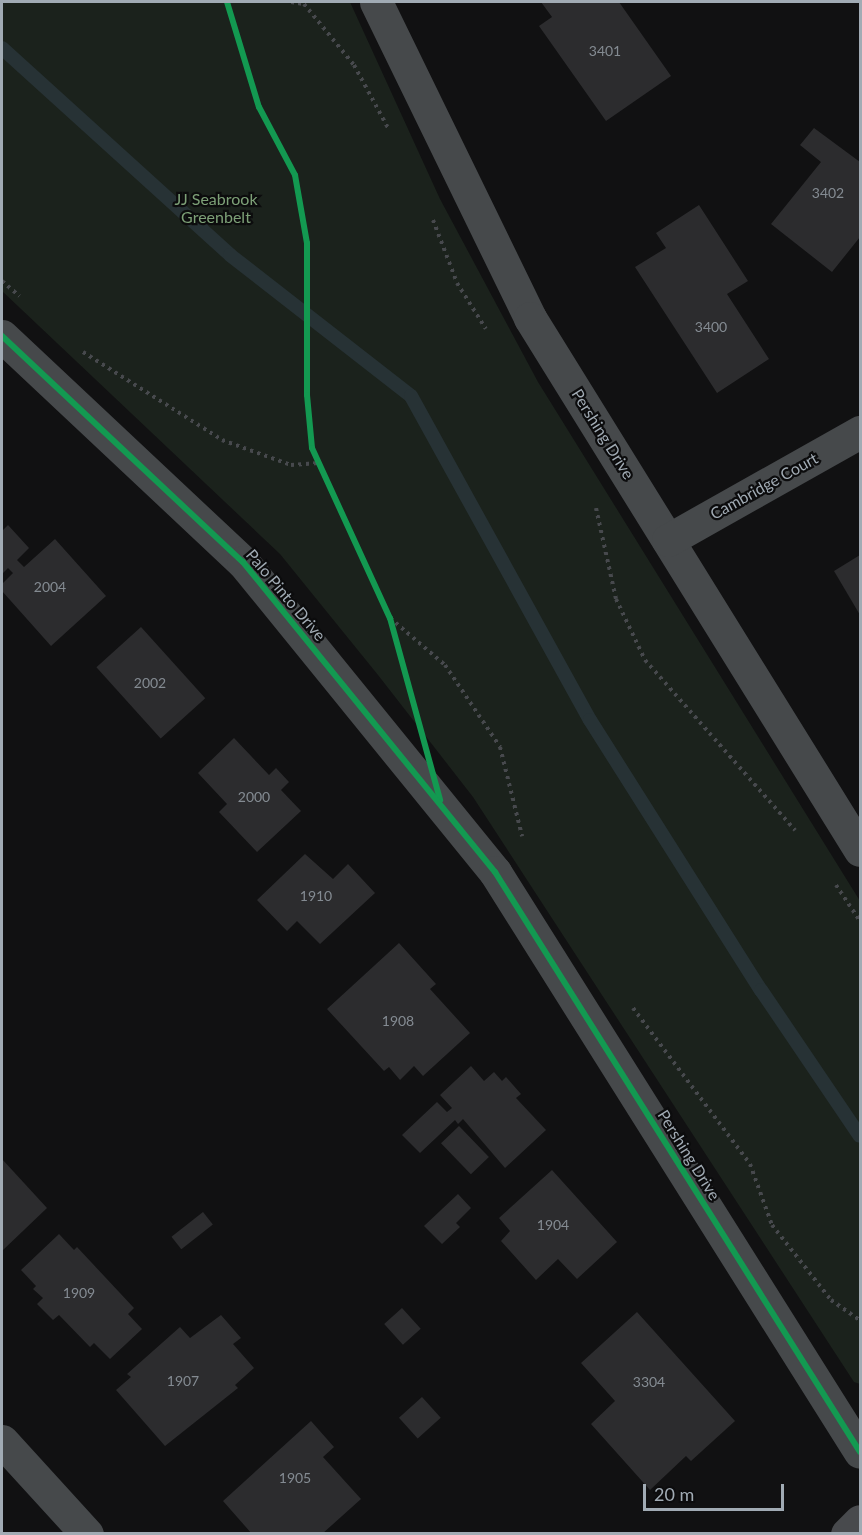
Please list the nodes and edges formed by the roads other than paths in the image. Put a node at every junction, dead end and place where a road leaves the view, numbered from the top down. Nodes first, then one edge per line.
1 (376, 2) edge
2 (2, 336) edge
3 (861, 432) edge
4 (668, 540) junction
5 (861, 850) edge
6 (495, 872) joint
7 (2, 1441) edge
8 (861, 1452) edge
9 (861, 1521) edge
10 (87, 1533) edge
11 (847, 1533) edge

1 - 4 street, Pershing Drive
2 - 6 street, Palo Pinto Drive
3 - 4 street, Cambridge Court
4 - 5 street, Pershing Drive
6 - 8 street, Pershing Drive
7 - 10 street
9 - 11 main road

